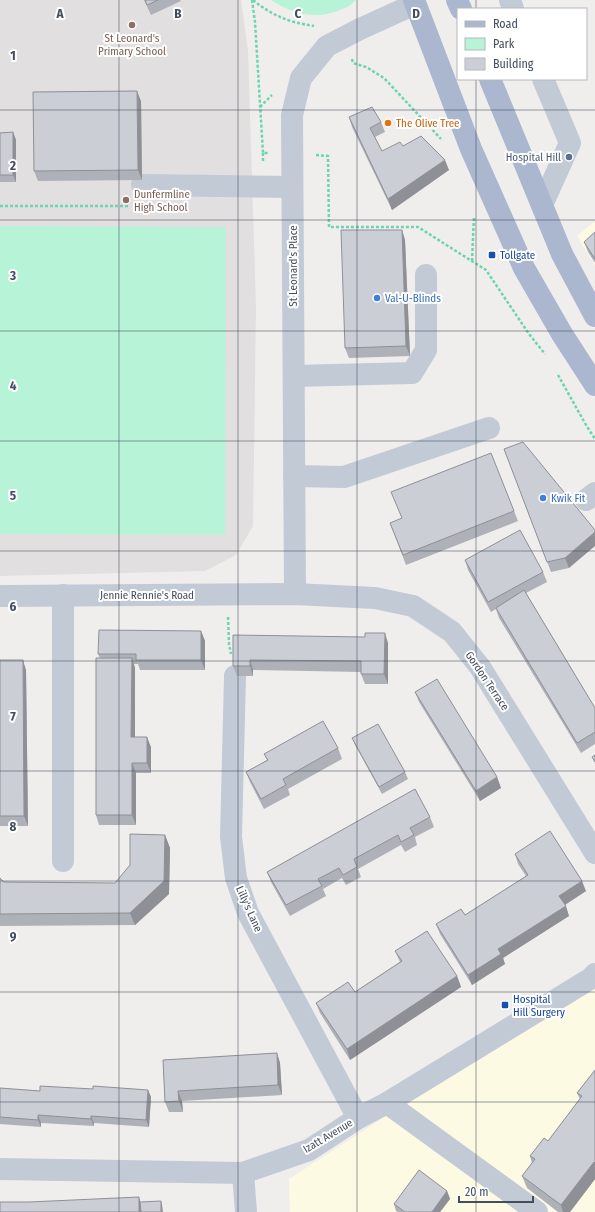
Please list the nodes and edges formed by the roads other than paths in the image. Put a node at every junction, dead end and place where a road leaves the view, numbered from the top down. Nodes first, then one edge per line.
1 (414, 2) edge
2 (490, 80) edge
3 (543, 80) edge
4 (142, 185) dead end
5 (292, 188) junction
6 (542, 205) junction
7 (426, 275) dead end
8 (595, 316) edge
9 (294, 376) junction
10 (595, 385) edge
11 (489, 428) dead end
12 (294, 476) junction
13 (295, 594) junction
14 (63, 595) junction
15 (0, 596) edge
16 (235, 676) edge
17 (595, 853) edge
18 (63, 861) dead end
19 (595, 974) edge
20 (387, 1103) junction
21 (358, 1118) junction
22 (0, 1169) edge
23 (243, 1173) junction
24 (246, 1212) edge
25 (537, 1212) edge

1 - 5 street, St Leonard's Place
1 - 10 main road
2 - 6 main road
3 - 6 street
4 - 5 street
5 - 9 street, St Leonard's Place
6 - 8 main road
7 - 9 street
9 - 12 street, St Leonard's Place
11 - 12 street
12 - 13 street, St Leonard's Place
13 - 14 street, Jennie Rennie's Road
13 - 17 street, Gordon Terrace
14 - 15 street, Jennie Rennie's Road
14 - 18 street
16 - 21 street, Lilly's Lane
19 - 20 street, Izatt Avenue
20 - 21 street, Izatt Avenue
20 - 25 street
21 - 23 street, Izatt Avenue
22 - 23 street, Izatt Avenue
23 - 24 street

